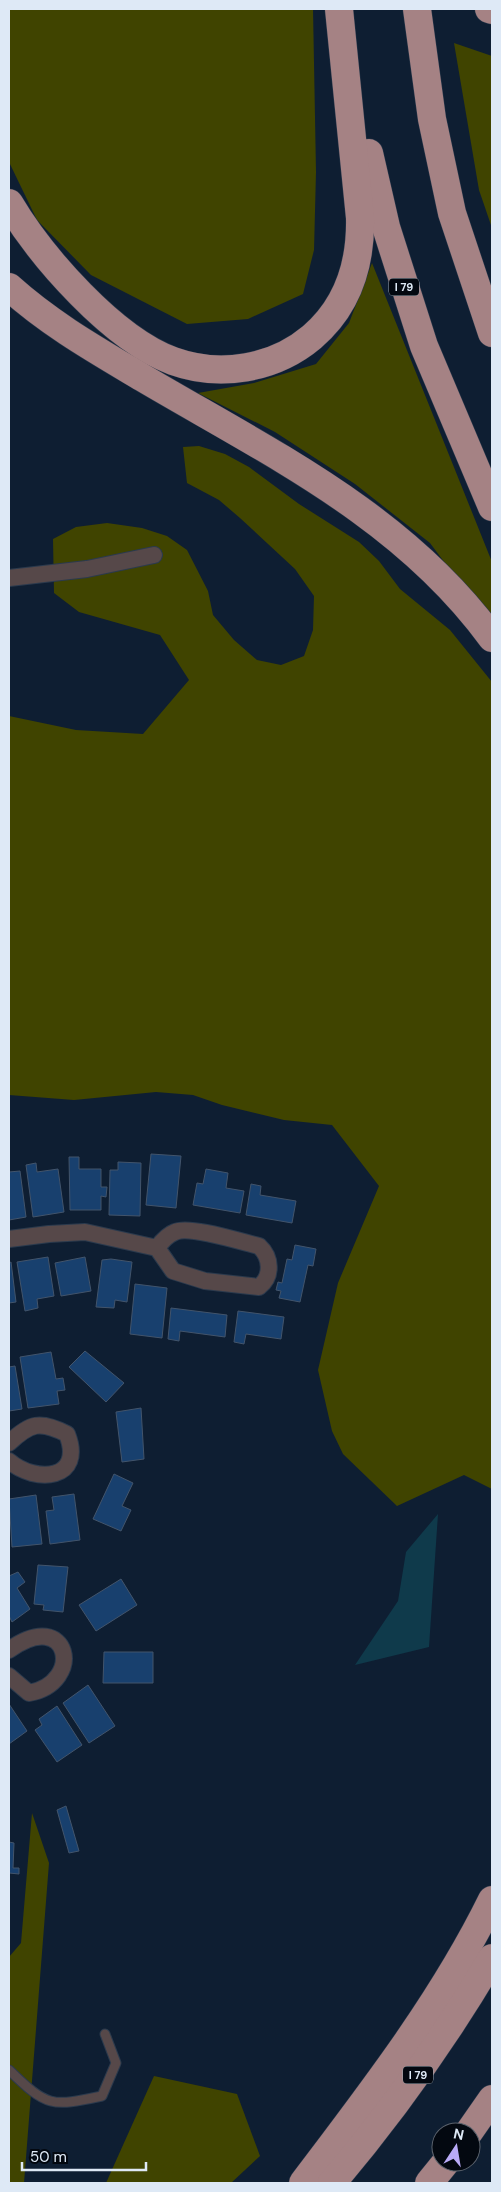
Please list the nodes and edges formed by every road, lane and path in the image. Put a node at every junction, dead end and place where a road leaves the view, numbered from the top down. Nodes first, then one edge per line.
1 (417, 9) edge
2 (339, 17) edge
3 (343, 58) junction
4 (9, 203) edge
5 (9, 287) edge
6 (492, 333) edge
7 (492, 507) edge
8 (154, 555) dead end
9 (9, 578) edge
10 (492, 638) edge
11 (9, 1239) edge
12 (158, 1248) junction
13 (9, 1443) edge
14 (9, 1461) edge
15 (9, 1650) edge
16 (9, 1676) edge
17 (492, 1900) edge
18 (492, 1958) edge
19 (105, 2034) dead end
20 (9, 2070) edge
21 (492, 2098) edge
22 (476, 2122) edge
23 (438, 2172) edge
24 (304, 2183) edge
25 (332, 2183) edge
26 (429, 2183) edge

1 - 6 highway
2 - 3 highway, I 79
3 - 4 highway
3 - 7 highway, I 79
5 - 10 highway
8 - 9 street
11 - 12 street
12 - 12 street
13 - 14 street
15 - 16 street
17 - 24 highway
18 - 25 highway, I 79
19 - 20 lane
21 - 22 highway
23 - 26 highway

